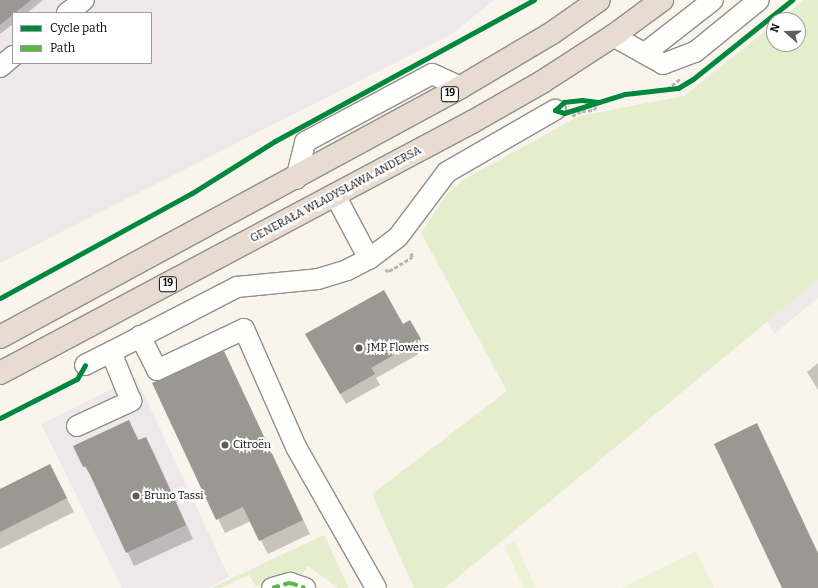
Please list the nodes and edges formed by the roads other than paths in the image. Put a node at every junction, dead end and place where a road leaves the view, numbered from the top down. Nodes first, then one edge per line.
1 (84, 0) edge
2 (599, 0) edge
3 (662, 0) edge
4 (713, 0) edge
5 (759, 0) edge
6 (68, 12) edge
7 (613, 36) junction
8 (645, 54) junction
9 (12, 57) edge
10 (0, 67) edge
11 (555, 110) road end
12 (335, 196) junction
13 (368, 259) junction
14 (140, 336) junction
15 (0, 338) edge
16 (111, 352) junction
17 (85, 365) dead end
18 (0, 373) edge
19 (77, 426) dead end
20 (272, 588) edge
21 (304, 588) edge
22 (376, 588) edge

1 - 6 street
2 - 15 highway, 19
3 - 7 highway, GENERAŁA WŁADYSŁAWA ANDERSA / 19
4 - 8 street
5 - 8 street
7 - 8 street
7 - 12 highway, GENERAŁA WŁADYSŁAWA ANDERSA / 19
9 - 10 street
11 - 13 street
12 - 13 street
12 - 18 highway, GENERAŁA WŁADYSŁAWA ANDERSA / 19
13 - 14 street
14 - 16 street
14 - 22 street
16 - 17 street
16 - 19 street
20 - 21 street

